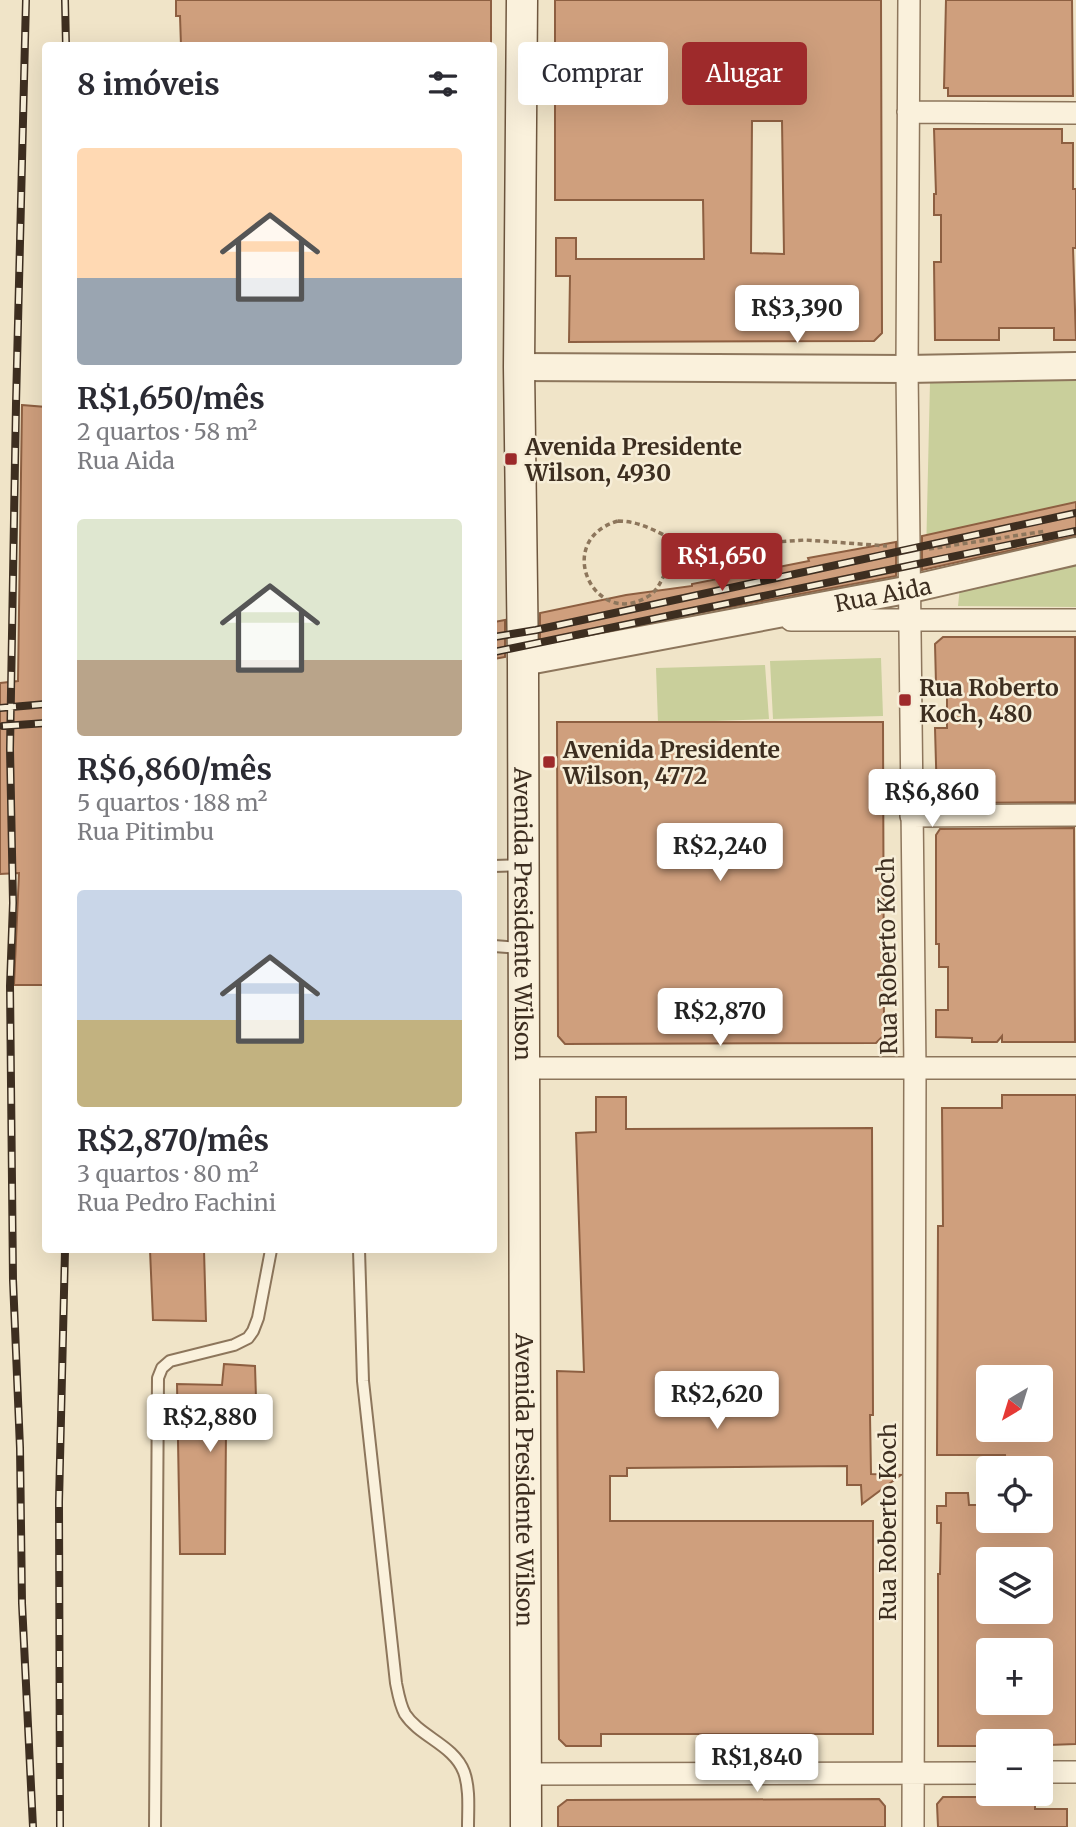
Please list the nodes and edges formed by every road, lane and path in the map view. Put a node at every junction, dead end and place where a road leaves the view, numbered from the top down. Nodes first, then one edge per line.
1 (522, 0) edge
2 (909, 0) edge
3 (908, 112) junction
4 (1076, 113) edge
5 (1076, 366) edge
6 (519, 367) junction
7 (907, 369) junction
8 (1048, 531) dead end
9 (688, 548) junction
10 (911, 551) junction
11 (1076, 551) edge
12 (911, 589) junction
13 (912, 619) junction
14 (1076, 620) edge
15 (740, 621) junction
16 (523, 662) junction
17 (1076, 815) edge
18 (911, 816) junction
19 (524, 865) junction
20 (497, 866) edge
21 (497, 946) edge
22 (525, 948) junction
23 (525, 1068) junction
24 (1076, 1068) edge
25 (915, 1069) junction
26 (270, 1253) edge
27 (359, 1253) edge
28 (1053, 1772) edge
29 (1076, 1772) edge
30 (912, 1773) junction
31 (976, 1773) edge
32 (525, 1774) junction
33 (155, 1827) edge
34 (468, 1827) edge
35 (526, 1827) edge
36 (913, 1827) edge

1 - 6 main road, Avenida Presidente Wilson
2 - 3 street, Rua Roberto Koch
3 - 4 street
3 - 7 street, Rua Roberto Koch
5 - 7 street
6 - 7 street
6 - 16 main road, Avenida Presidente Wilson
7 - 10 street, Rua Roberto Koch
8 - 10 path
9 - 9 path
9 - 10 path
10 - 12 street, Rua Roberto Koch
11 - 12 street, Rua Aida
12 - 13 street, Rua Roberto Koch
12 - 15 street, Rua Aida
13 - 14 street
13 - 15 street
13 - 18 street, Rua Roberto Koch
15 - 16 street, Rua Aida
16 - 19 main road, Avenida Presidente Wilson
17 - 18 street
18 - 25 street, Rua Roberto Koch
19 - 20 lane
19 - 22 main road, Avenida Presidente Wilson
21 - 22 lane
22 - 23 main road, Avenida Presidente Wilson
23 - 25 street
23 - 32 main road, Avenida Presidente Wilson
24 - 25 street
25 - 30 street, Rua Roberto Koch
26 - 33 lane
27 - 34 lane
28 - 29 street
30 - 31 street
30 - 32 street
30 - 36 street, Rua Roberto Koch
32 - 35 main road, Avenida Presidente Wilson

